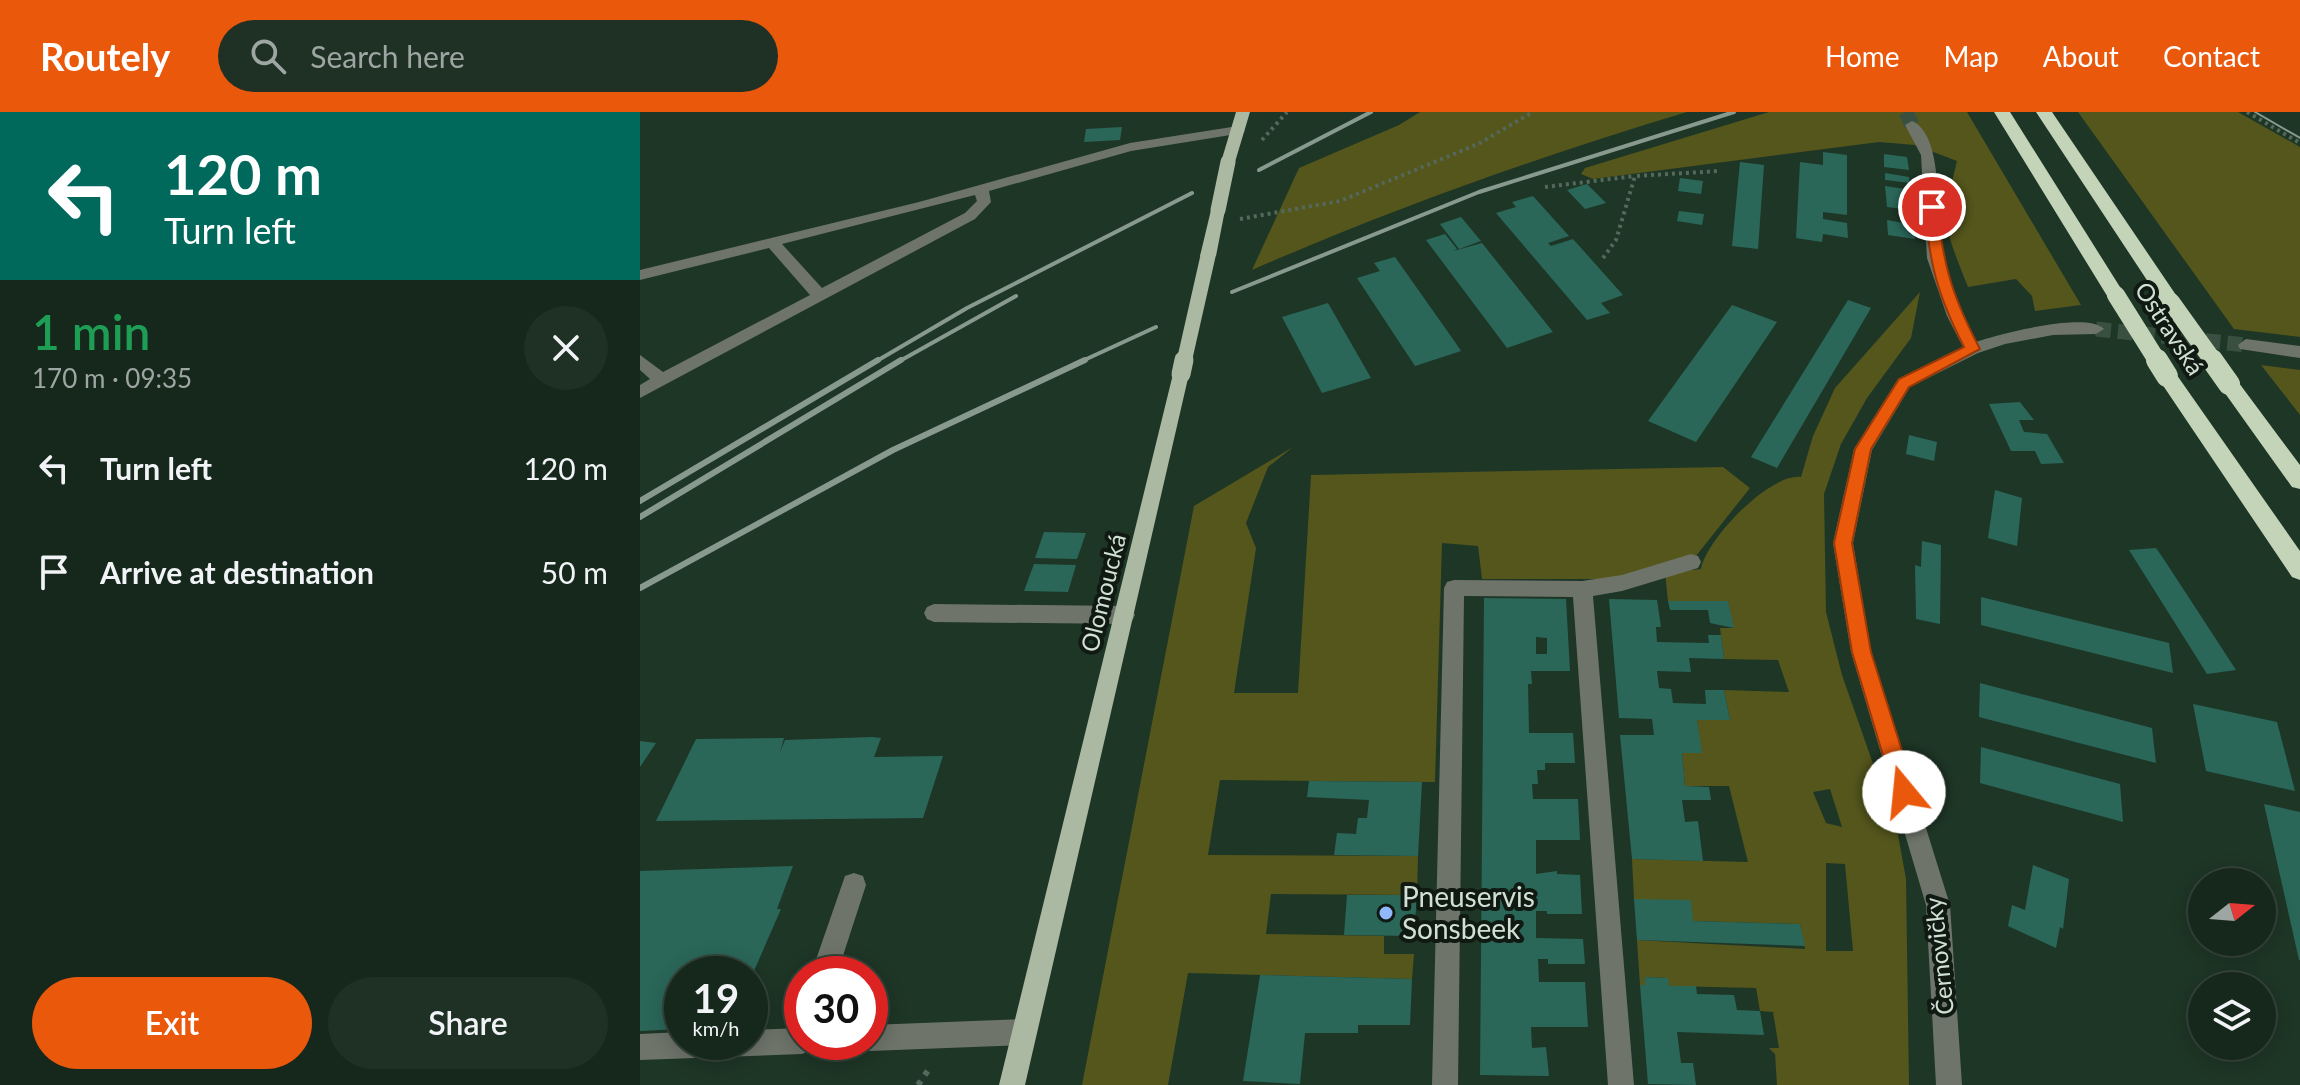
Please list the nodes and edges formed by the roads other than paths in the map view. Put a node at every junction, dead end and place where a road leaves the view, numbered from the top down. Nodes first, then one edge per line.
1 (1243, 112) edge
2 (2002, 112) edge
3 (2044, 112) edge
4 (1912, 125) tunnel mouth
5 (1238, 130) junction
6 (981, 187) junction
7 (772, 242) junction
8 (640, 275) edge
9 (821, 297) junction
10 (2096, 329) tunnel mouth
11 (2246, 345) tunnel mouth
12 (1972, 349) junction
13 (2300, 352) edge
14 (640, 361) edge
15 (661, 380) junction
16 (640, 392) edge
17 (2259, 425) junction
18 (2300, 470) edge
19 (2300, 481) edge
20 (1691, 562) dead end
21 (2300, 570) edge
22 (1582, 589) junction
23 (934, 613) dead end
24 (1125, 615) junction
25 (854, 885) dead end
26 (830, 956) edge
27 (1024, 1032) junction
28 (888, 1037) edge
29 (784, 1041) edge
30 (640, 1047) edge
31 (1012, 1085) edge
32 (1445, 1085) edge
33 (1621, 1085) edge
34 (1949, 1085) edge

1 - 5 main road, Olomoucká
2 - 21 highway, Ostravská, bridge
3 - 17 highway, Ostravská, bridge
4 - 12 street
5 - 6 street
5 - 24 main road, Olomoucká, bridge
6 - 7 street
6 - 9 street
7 - 8 street
7 - 9 street
9 - 15 street
10 - 12 street, Černovičky
11 - 13 street
12 - 34 street, Černovičky
14 - 15 street
15 - 16 street
17 - 18 highway
17 - 19 highway, Ostravská
20 - 22 street
22 - 32 street
22 - 33 street
23 - 24 street
24 - 27 main road, Olomoucká
25 - 26 street
27 - 28 street
27 - 31 main road, Olomoucká
29 - 30 street

